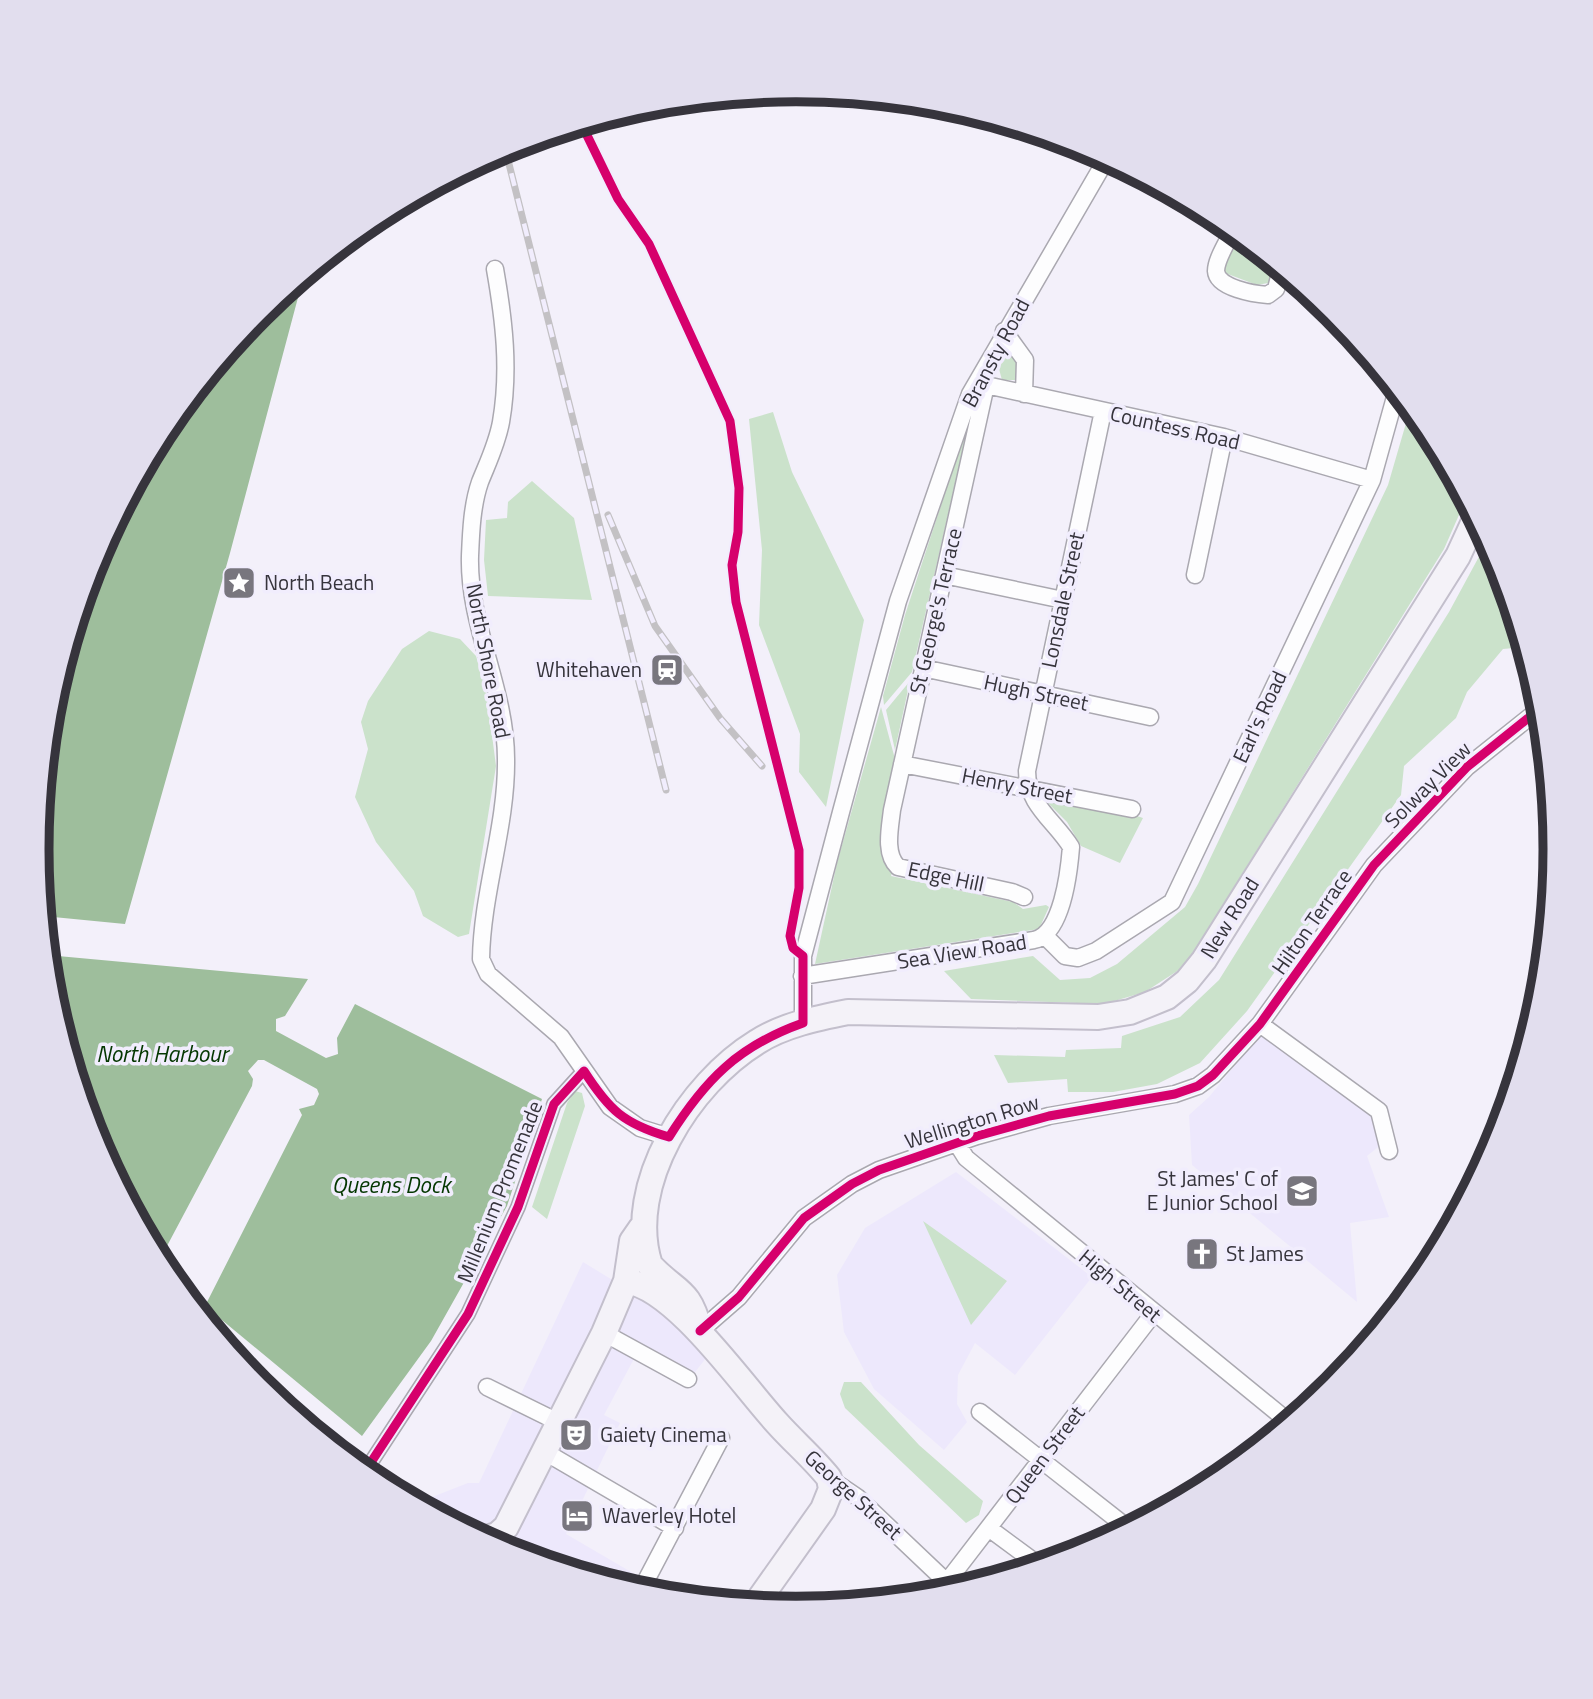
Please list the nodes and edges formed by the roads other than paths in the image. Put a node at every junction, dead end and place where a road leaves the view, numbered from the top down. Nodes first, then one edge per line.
1 (1101, 167) edge
2 (1229, 240) edge
3 (495, 269) dead end
4 (1279, 278) edge
5 (1004, 331) junction
6 (981, 384) junction
7 (1024, 394) junction
8 (1395, 401) edge
9 (1103, 411) junction
10 (1224, 437) junction
11 (1373, 480) junction
12 (1471, 528) edge
13 (944, 575) junction
14 (1195, 575) dead end
15 (1063, 600) junction
16 (923, 668) junction
17 (1043, 695) junction
18 (1532, 715) edge
19 (1150, 717) dead end
20 (902, 764) junction
21 (1028, 789) junction
22 (1132, 809) dead end
23 (889, 838) joint
24 (1374, 865) joint
25 (1024, 897) dead end
26 (1045, 936) junction
27 (802, 976) junction
28 (1280, 999) joint
29 (803, 1023) junction
30 (1260, 1024) junction
31 (584, 1071) junction
32 (669, 1137) junction
33 (956, 1142) junction
34 (1389, 1151) dead end
35 (643, 1224) junction
36 (650, 1265) junction
37 (626, 1281) junction
38 (1153, 1314) junction
39 (700, 1331) junction
40 (604, 1333) junction
41 (688, 1379) dead end
42 (487, 1387) dead end
43 (980, 1412) dead end
44 (1283, 1417) edge
45 (560, 1423) junction
46 (721, 1438) dead end
47 (545, 1452) junction
48 (1041, 1461) junction
49 (370, 1463) edge
50 (829, 1478) junction
51 (1121, 1523) edge
52 (675, 1528) junction
53 (990, 1528) junction
54 (495, 1533) edge
55 (1031, 1559) edge
56 (956, 1580) edge
57 (646, 1582) edge
58 (946, 1582) edge
59 (762, 1596) edge

1 - 5 street, Bransty Road
2 - 4 street
3 - 31 street, North Shore Road
5 - 6 street, Bransty Road
5 - 7 street
6 - 7 street, Countess Road
6 - 13 street, St George's Terrace
6 - 27 street, Bransty Road
7 - 9 street, Countess Road
8 - 11 street, Earl's Road
9 - 10 street, Countess Road
9 - 15 street, Lonsdale Street
10 - 11 street, Countess Road
10 - 14 street
11 - 26 street, Earl's Road
12 - 29 main road, New Road
13 - 15 street
13 - 16 street, St George's Terrace
15 - 17 street, Lonsdale Street
16 - 17 street, Hugh Street
16 - 20 street, St George's Terrace
17 - 19 street, Hugh Street
17 - 21 street, Lonsdale Street
18 - 24 street, Solway View
20 - 21 street, Henry Street
20 - 23 street, St George's Terrace
21 - 22 street, Henry Street
21 - 26 street, Sea View Road
23 - 25 street, Edge Hill
24 - 28 street, Hilton Terrace
26 - 27 street, Sea View Road
27 - 29 street, Bransty Road
28 - 30 street, Wellington Row
29 - 32 main road, New Road
30 - 33 street, Wellington Row
30 - 34 street
31 - 32 street, North Shore Road
31 - 49 street, Millenium Promenade
32 - 35 main road, New Road
33 - 38 street, High Street
33 - 39 street, Wellington Row
35 - 36 main road
35 - 37 main road
36 - 37 main road
36 - 39 main road, George Street
37 - 39 main road, George Street
37 - 40 main road
38 - 44 street, High Street
38 - 48 street, Queen Street
39 - 50 main road, George Street
40 - 41 street
40 - 45 main road
42 - 45 street
43 - 48 street
45 - 47 main road
46 - 52 street
47 - 52 street
47 - 54 main road
48 - 51 street
48 - 53 street, Queen Street
50 - 58 street, George Street
50 - 59 main road
52 - 57 street
53 - 55 street
53 - 56 street, Queen Street

